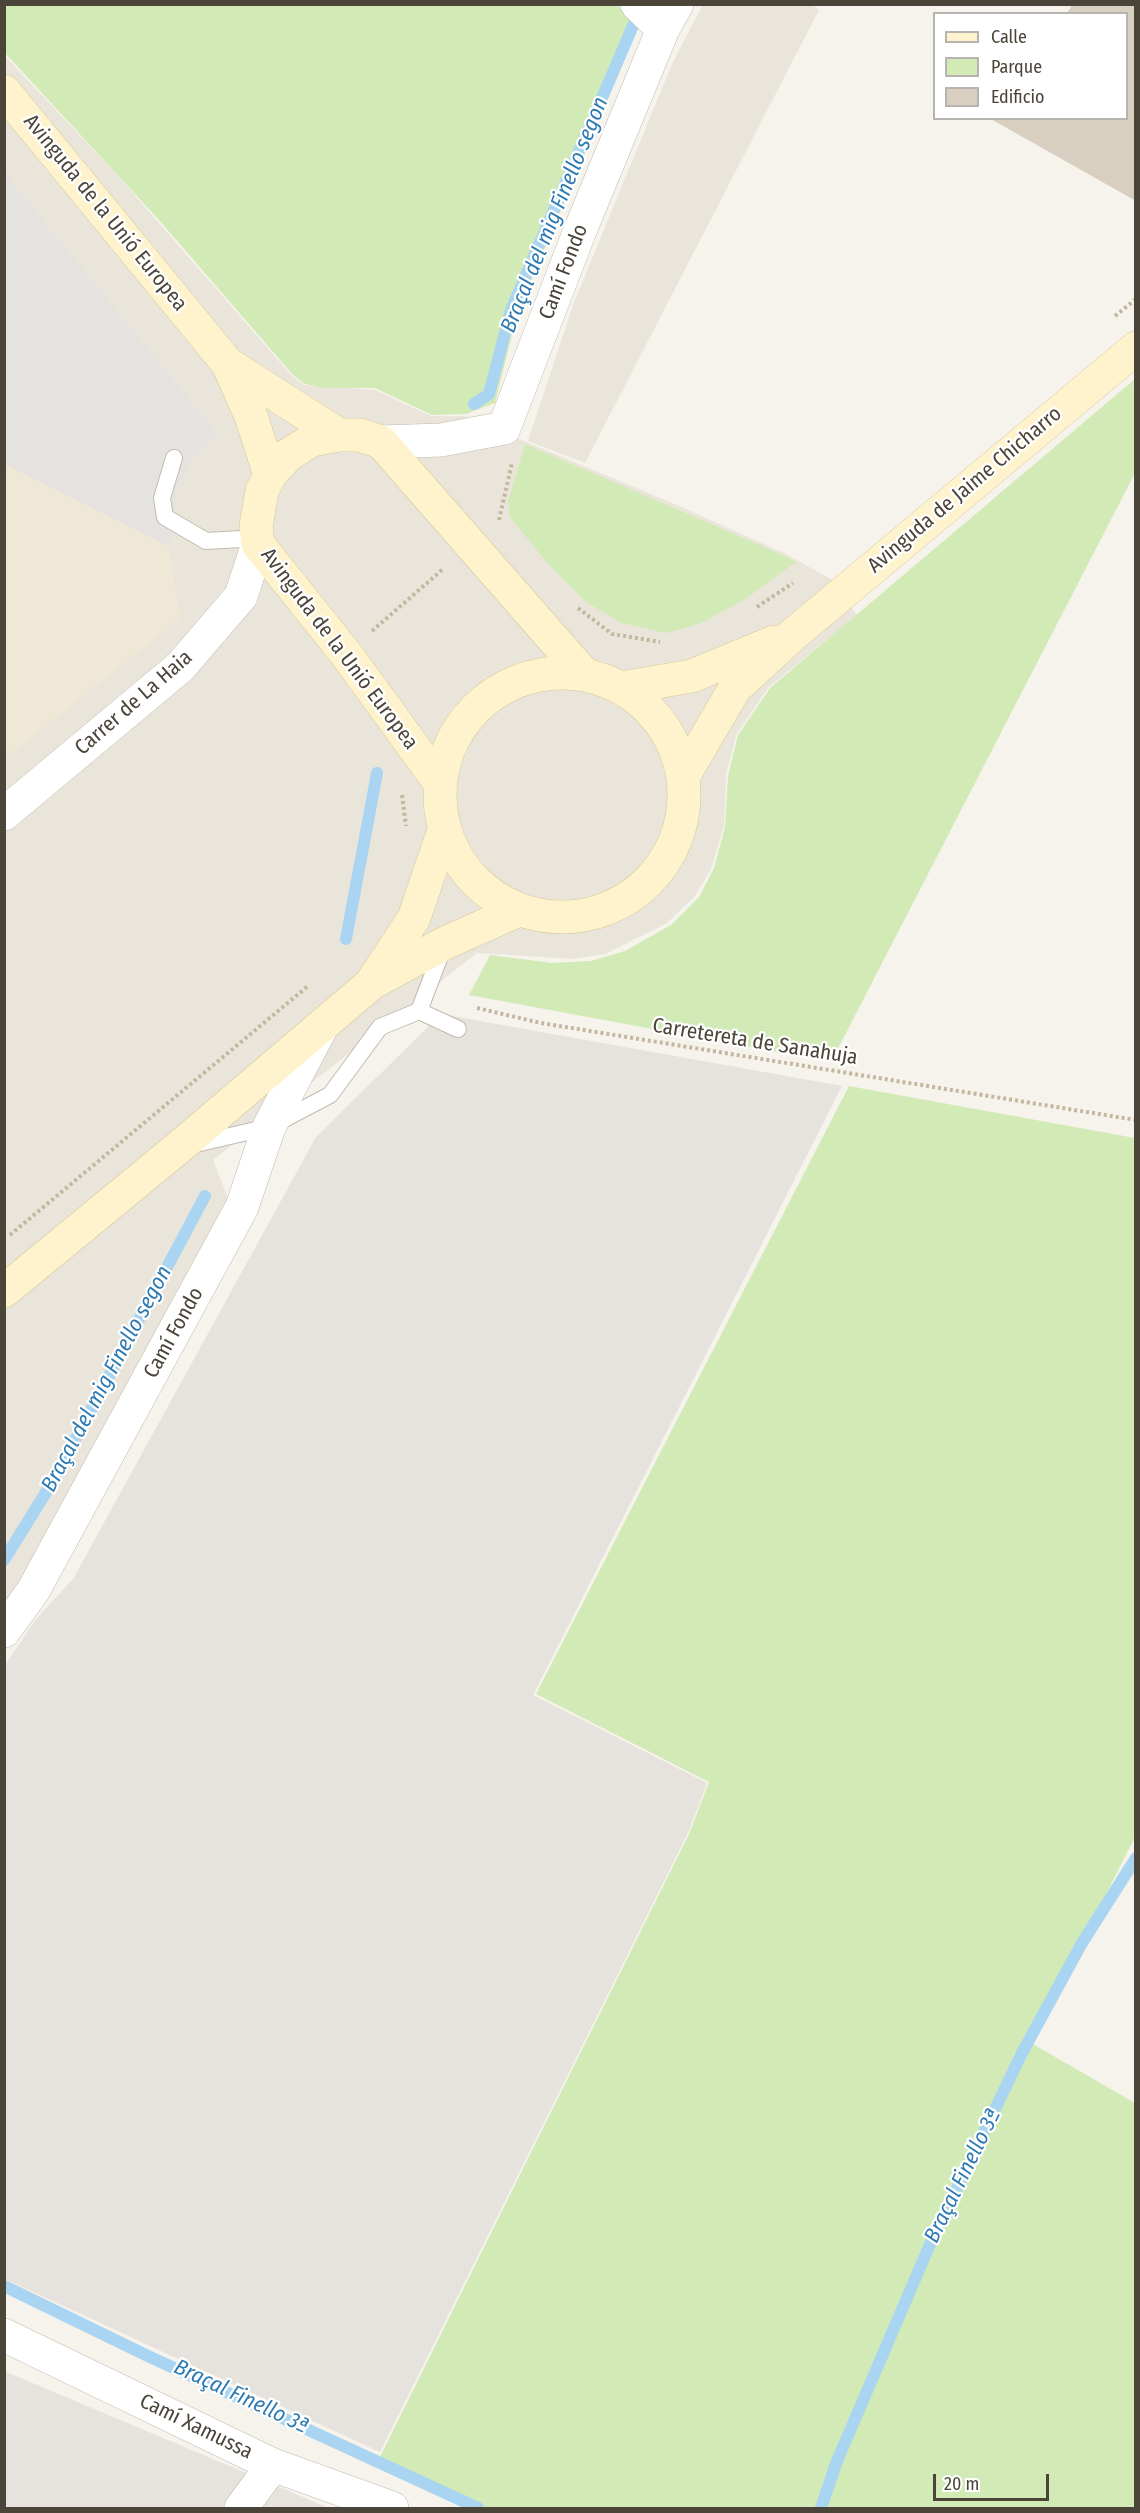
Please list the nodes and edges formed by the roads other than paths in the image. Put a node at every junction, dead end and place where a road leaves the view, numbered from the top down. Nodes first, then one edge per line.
1 (637, 4) edge
2 (670, 17) edge
3 (4, 91) edge
4 (1136, 348) edge
5 (228, 364) junction
6 (339, 435) junction
7 (381, 442) junction
8 (174, 458) dead end
9 (270, 475) junction
10 (258, 541) junction
11 (795, 633) junction
12 (584, 674) junction
13 (621, 688) junction
14 (683, 777) junction
15 (440, 783) junction
16 (4, 814) edge
17 (444, 830) junction
18 (519, 910) junction
19 (445, 943) junction
20 (372, 983) junction
21 (422, 1003) junction
22 (323, 1024) junction
23 (458, 1029) dead end
24 (269, 1127) junction
25 (178, 1148) junction
26 (4, 1291) edge
27 (4, 1631) edge
28 (4, 2335) edge
29 (273, 2465) junction
30 (241, 2508) edge
31 (392, 2508) edge

1 - 2 street
2 - 7 street, Camí Fondo
3 - 5 street, Avinguda de la Unió Europea
4 - 11 street, Avinguda de Jaime Chicharro
5 - 6 street, Avinguda de la Unió Europea
5 - 9 street, Avinguda de la Unió Europea
6 - 7 street, Avinguda de la Unió Europea
6 - 9 street, Avinguda de la Unió Europea
7 - 12 street
8 - 10 lane
9 - 10 street, Avinguda de la Unió Europea
10 - 15 street, Avinguda de la Unió Europea
10 - 16 street, Carrer de La Haia
11 - 13 street
11 - 14 street
12 - 13 street
12 - 15 street
13 - 14 street
14 - 18 street
15 - 17 street
17 - 18 street
17 - 20 street
18 - 19 street
19 - 20 street
19 - 21 lane
20 - 22 street
21 - 23 lane
21 - 24 lane
22 - 24 street, Camí Fondo
22 - 25 street
24 - 25 lane
24 - 27 street, Camí Fondo
25 - 26 street
28 - 29 street, Camí Xamussa
29 - 30 street
29 - 31 street, Camí Xamussa

